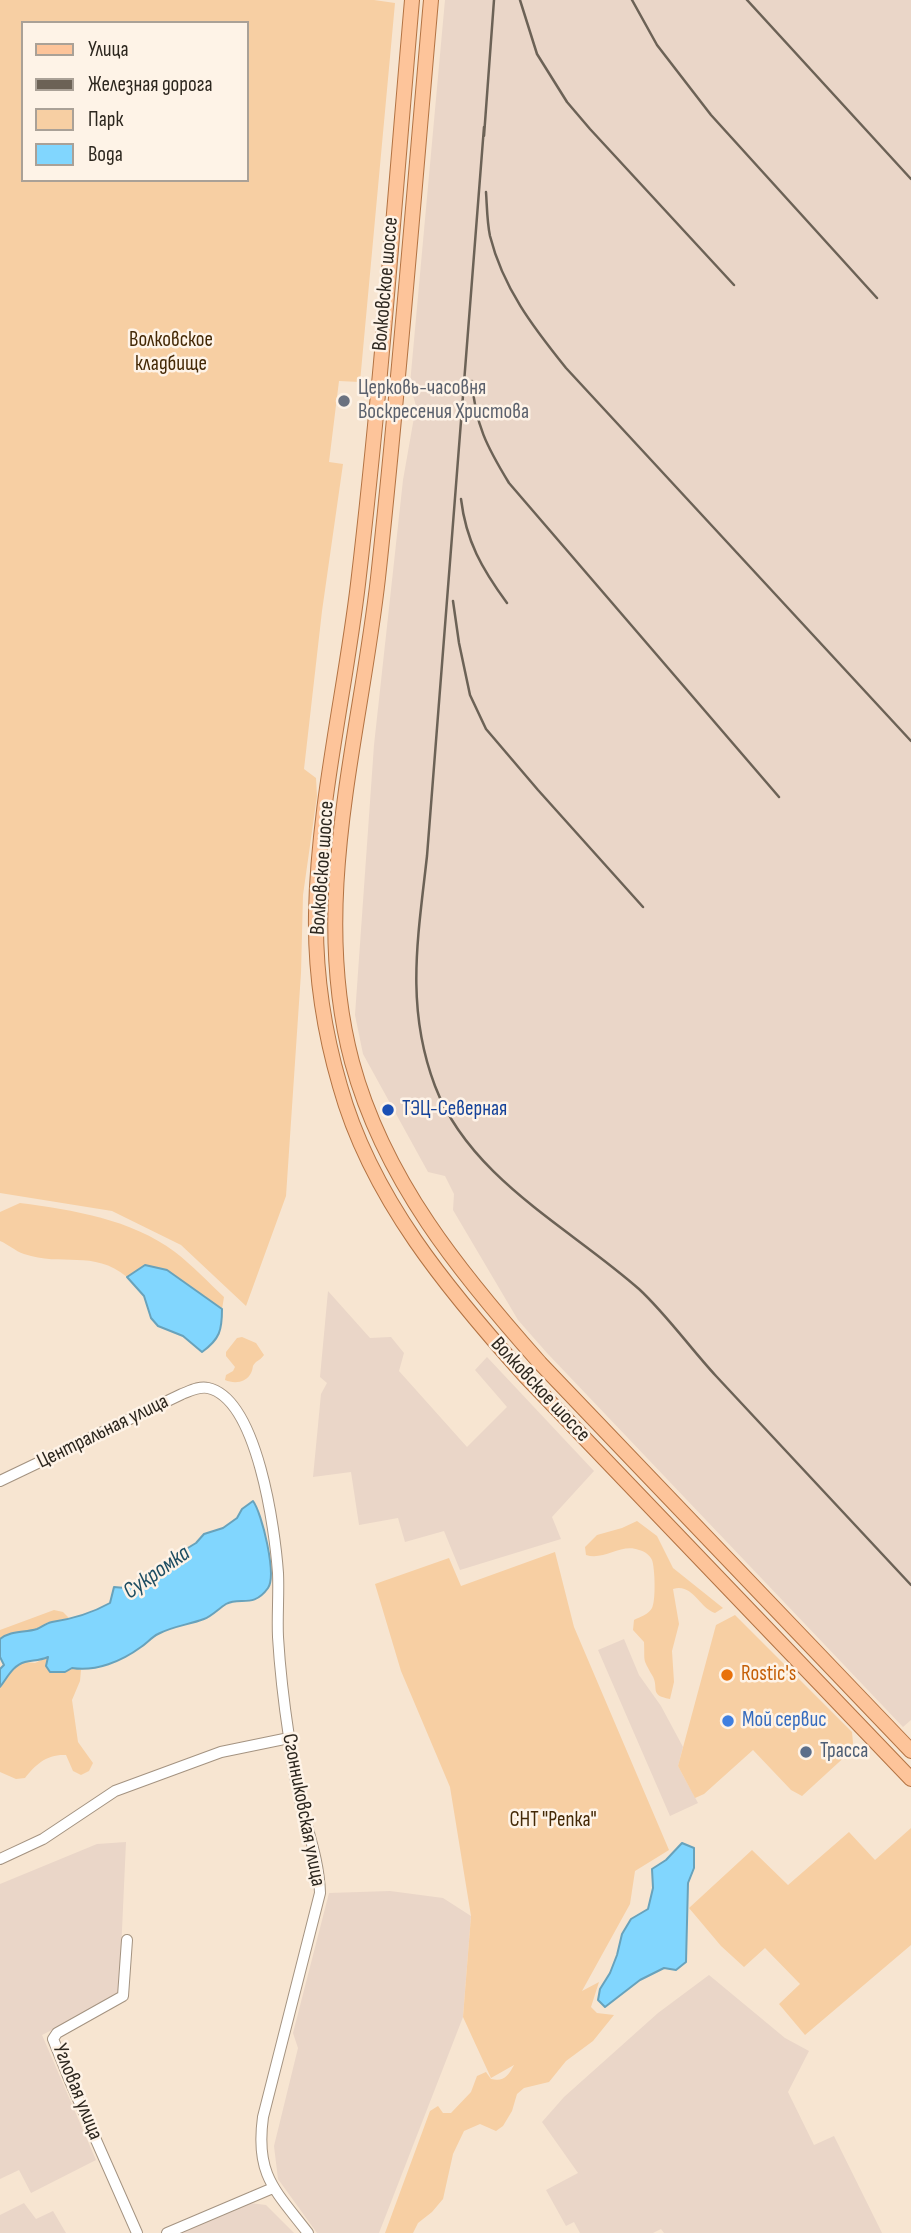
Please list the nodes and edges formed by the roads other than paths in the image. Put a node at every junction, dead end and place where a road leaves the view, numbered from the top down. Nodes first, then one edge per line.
1 (412, 0) edge
2 (431, 0) edge
3 (208, 1388) joint
4 (0, 1481) edge
5 (289, 1738) junction
6 (911, 1751) edge
7 (911, 1779) edge
8 (0, 1859) edge
9 (127, 1940) dead end
10 (273, 2188) junction
11 (137, 2233) edge
12 (167, 2233) edge
13 (308, 2233) edge

1 - 7 main road, Волковское шоссе
2 - 6 main road, Волковское шоссе
3 - 4 street, Центральная улица
3 - 5 street, Сгонниковская улица
5 - 8 street
5 - 10 street, Сгонниковская улица
9 - 11 street, Угловая улица
10 - 12 street
10 - 13 street, Сгонниковская улица

